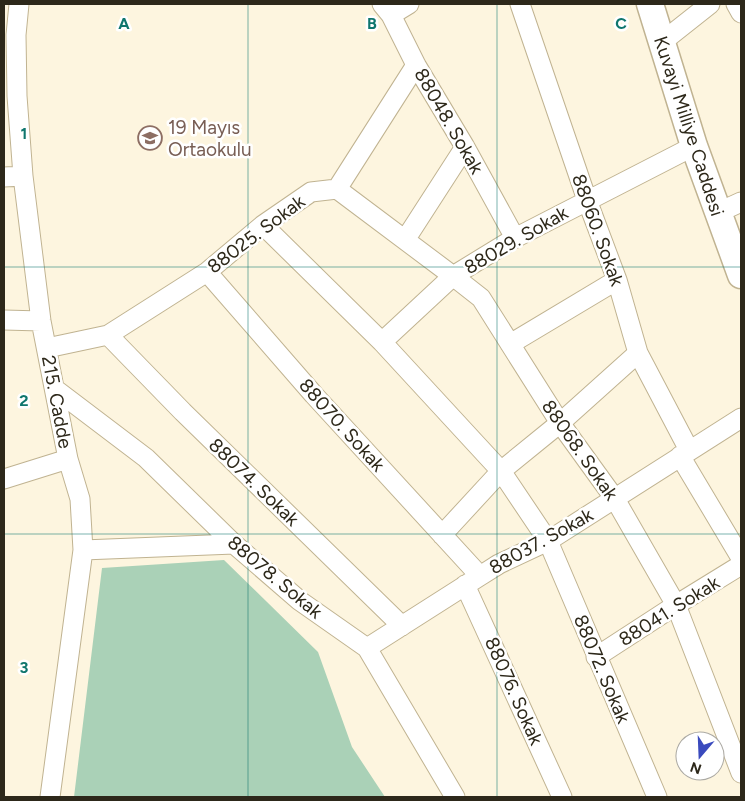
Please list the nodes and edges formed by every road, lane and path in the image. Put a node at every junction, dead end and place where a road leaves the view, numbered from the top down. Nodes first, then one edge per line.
1 (410, 4) edge
2 (520, 4) edge
3 (650, 4) edge
4 (710, 4) edge
5 (736, 4) edge
6 (14, 6) edge
7 (386, 9) edge
8 (741, 13) edge
9 (662, 42) junction
10 (416, 65) junction
11 (10, 96) edge
12 (694, 146) junction
13 (466, 147) junction
14 (22, 176) junction
15 (4, 177) edge
16 (337, 188) junction
17 (587, 200) junction
18 (741, 202) edge
19 (718, 213) junction
20 (263, 225) junction
21 (515, 238) junction
22 (405, 240) junction
23 (207, 272) junction
24 (741, 275) edge
25 (453, 276) junction
26 (617, 280) junction
27 (4, 320) edge
28 (41, 321) junction
29 (108, 335) junction
30 (382, 342) junction
31 (510, 344) junction
32 (46, 348) junction
33 (638, 353) junction
34 (54, 389) junction
35 (741, 418) edge
36 (560, 423) junction
37 (685, 453) junction
38 (68, 459) junction
39 (501, 471) junction
40 (4, 479) edge
41 (615, 499) junction
42 (442, 535) junction
43 (548, 541) junction
44 (234, 544) junction
45 (83, 550) junction
46 (741, 558) edge
47 (741, 565) edge
48 (473, 580) junction
49 (676, 605) junction
50 (402, 626) junction
51 (367, 648) junction
52 (596, 657) junction
53 (741, 773) edge
54 (50, 797) edge
55 (455, 797) edge
56 (562, 797) edge
57 (657, 797) edge

1 - 7 street
2 - 17 street, 88060. Sokak
3 - 9 street, Kuvayi Milliye Caddesi
4 - 9 street
5 - 8 street
6 - 11 street, 215. Cadde
7 - 10 street, 88048. Sokak
9 - 12 street, Kuvayi Milliye Caddesi
10 - 13 street, 88048. Sokak
10 - 16 street
11 - 14 street, 215. Cadde
12 - 17 street, 88029. Sokak
12 - 19 street, Kuvayi Milliye Caddesi
13 - 21 street, 88048. Sokak
13 - 22 street
14 - 15 street
14 - 28 street, 215. Cadde
16 - 20 street, 88025. Sokak
16 - 22 street, 88068. Sokak
17 - 21 street, 88029. Sokak
17 - 26 street, 88060. Sokak
18 - 19 street
19 - 24 street, Kuvayi Milliye Caddesi
20 - 23 street, 88025. Sokak
20 - 30 street
21 - 25 street, 88029. Sokak
22 - 25 street, 88068. Sokak
23 - 29 street, 88025. Sokak
23 - 42 street, 88070. Sokak
25 - 30 street, 88029. Sokak
25 - 31 street, 88068. Sokak
26 - 31 street
26 - 33 street, 88060. Sokak
27 - 28 street
28 - 32 street, 215. Cadde
29 - 32 street, 88025. Sokak
29 - 50 street, 88074. Sokak
30 - 39 street
31 - 36 street, 88068. Sokak
32 - 34 street, 215. Cadde
33 - 36 street
33 - 37 street, 88060. Sokak
34 - 38 street, 215. Cadde
34 - 44 street, 88078. Sokak
35 - 37 street, 88037. Sokak
36 - 39 street
36 - 41 street, 88068. Sokak
37 - 41 street, 88037. Sokak
37 - 46 street, 88060. Sokak
38 - 40 street
38 - 45 street, 215. Cadde
39 - 42 street
39 - 43 street
41 - 43 street, 88037. Sokak
41 - 49 street, 88068. Sokak
42 - 48 street, 88070. Sokak
43 - 48 street, 88037. Sokak
43 - 52 street, 88072. Sokak
44 - 45 street
44 - 51 street, 88078. Sokak
45 - 54 street, 215. Cadde
47 - 49 street, 88041. Sokak
48 - 50 street, 88037. Sokak
48 - 56 street, 88076. Sokak
49 - 52 street, 88041. Sokak
49 - 53 street, 88068. Sokak
50 - 51 street, 88037. Sokak
51 - 55 street, 88078. Sokak
52 - 57 street, 88072. Sokak

